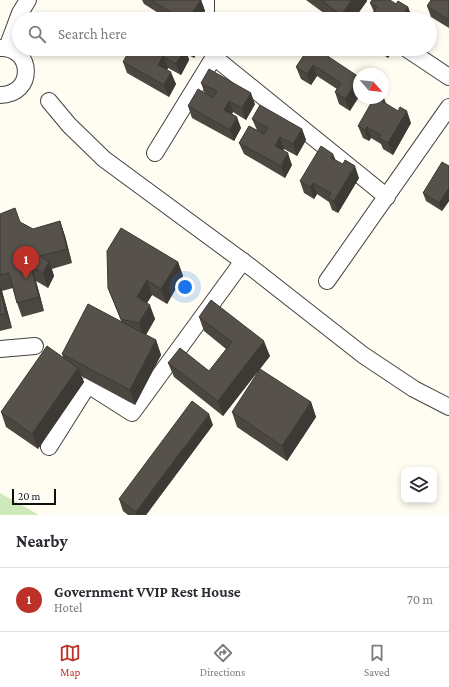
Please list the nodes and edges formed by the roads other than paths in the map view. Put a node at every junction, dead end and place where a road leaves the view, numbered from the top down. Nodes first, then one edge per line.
1 (28, 0) edge
2 (206, 0) edge
3 (21, 12) edge
4 (206, 12) edge
5 (12, 31) edge
6 (4, 48) edge
7 (20, 56) edge
8 (211, 56) edge
9 (217, 56) edge
10 (418, 56) edge
11 (449, 77) edge
12 (0, 95) edge
13 (49, 101) dead end
14 (449, 107) edge
15 (155, 153) dead end
16 (387, 197) junction
17 (243, 261) junction
18 (327, 281) dead end
19 (35, 346) dead end
20 (0, 349) edge
21 (449, 407) edge
22 (49, 447) dead end

1 - 3 street
2 - 4 street
5 - 6 street
7 - 12 street
8 - 15 street
9 - 16 street
10 - 11 street
13 - 17 street
14 - 16 street
16 - 18 street
17 - 21 street
17 - 22 street
19 - 20 street

